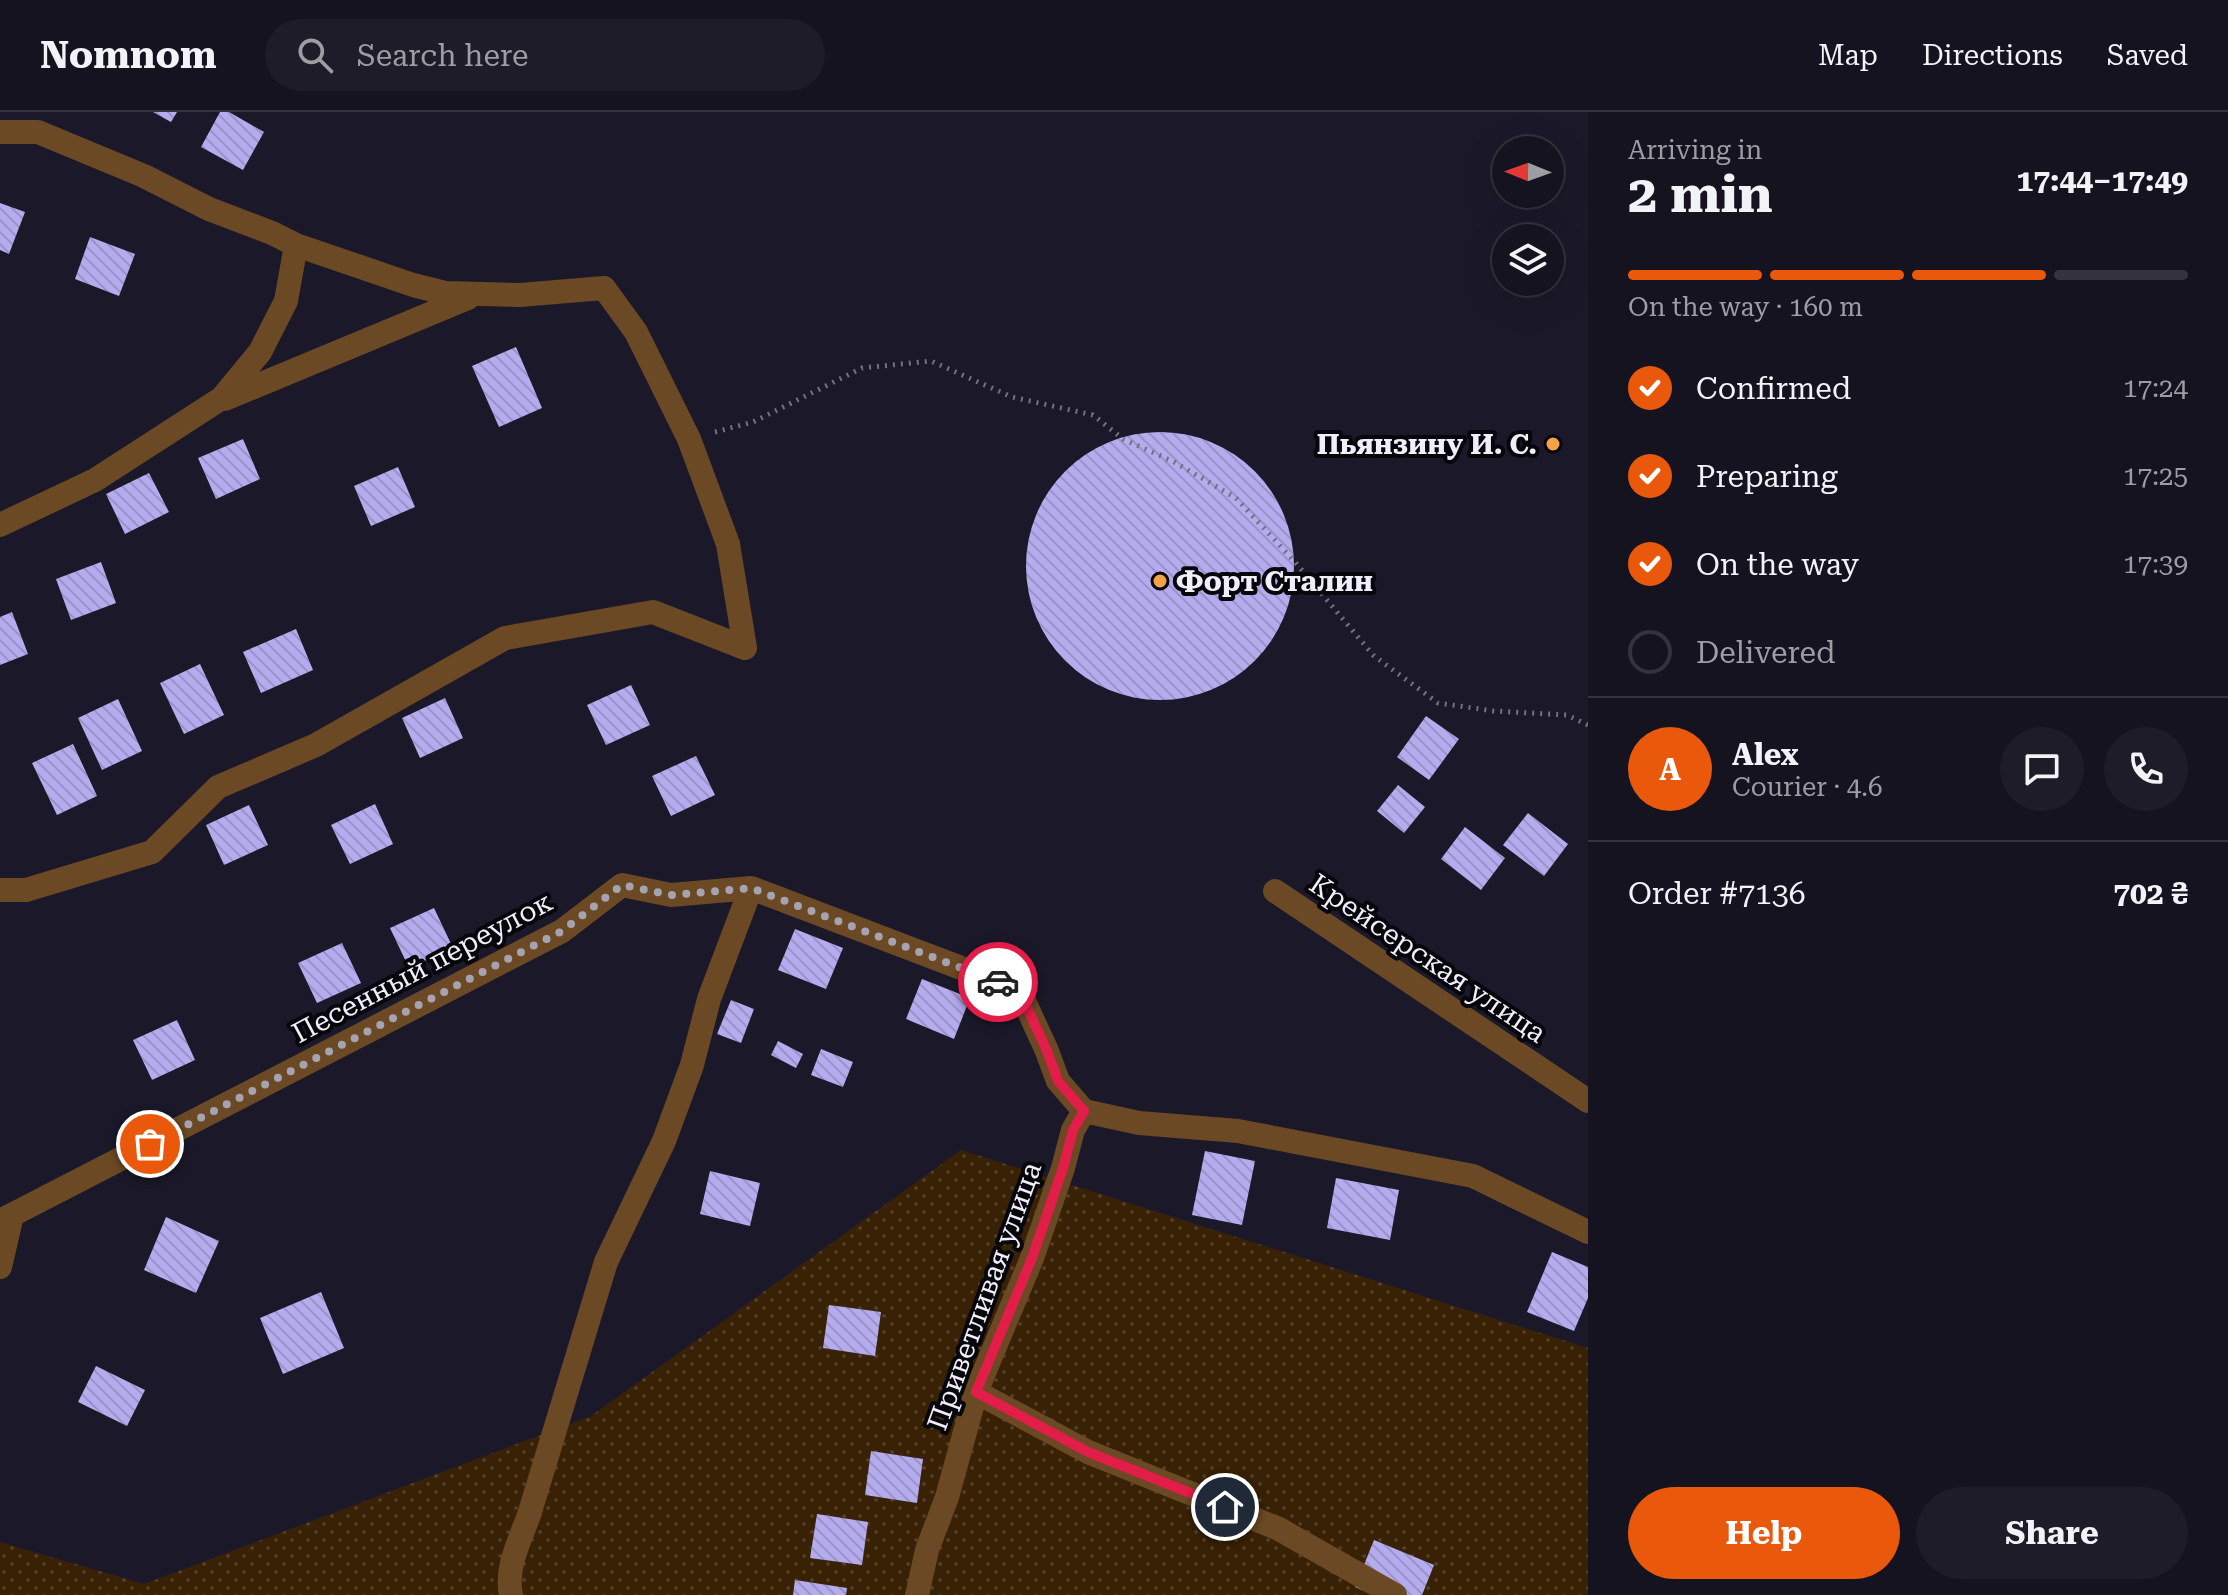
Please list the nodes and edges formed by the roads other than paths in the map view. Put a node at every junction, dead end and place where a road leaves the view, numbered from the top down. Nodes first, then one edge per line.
1 (0, 132) edge
2 (296, 245) junction
3 (476, 294) junction
4 (215, 402) junction
5 (0, 525) edge
6 (751, 888) junction
7 (0, 890) edge
8 (1275, 891) dead end
9 (1588, 1101) edge
10 (1084, 1111) junction
11 (6, 1218) edge
12 (1588, 1232) edge
13 (0, 1267) edge
14 (976, 1392) junction
15 (511, 1595) edge
16 (917, 1595) edge
17 (1395, 1595) edge

1 - 2 street
2 - 3 street
2 - 4 street
3 - 4 street
3 - 7 street
4 - 5 street
6 - 10 street, Песенный переулок
6 - 11 street, Песенный переулок
6 - 15 street
8 - 9 street, Крейсерская улица
10 - 12 street
10 - 14 street, Приветливая улица
11 - 13 street
14 - 16 street, Приветливая улица
14 - 17 street

